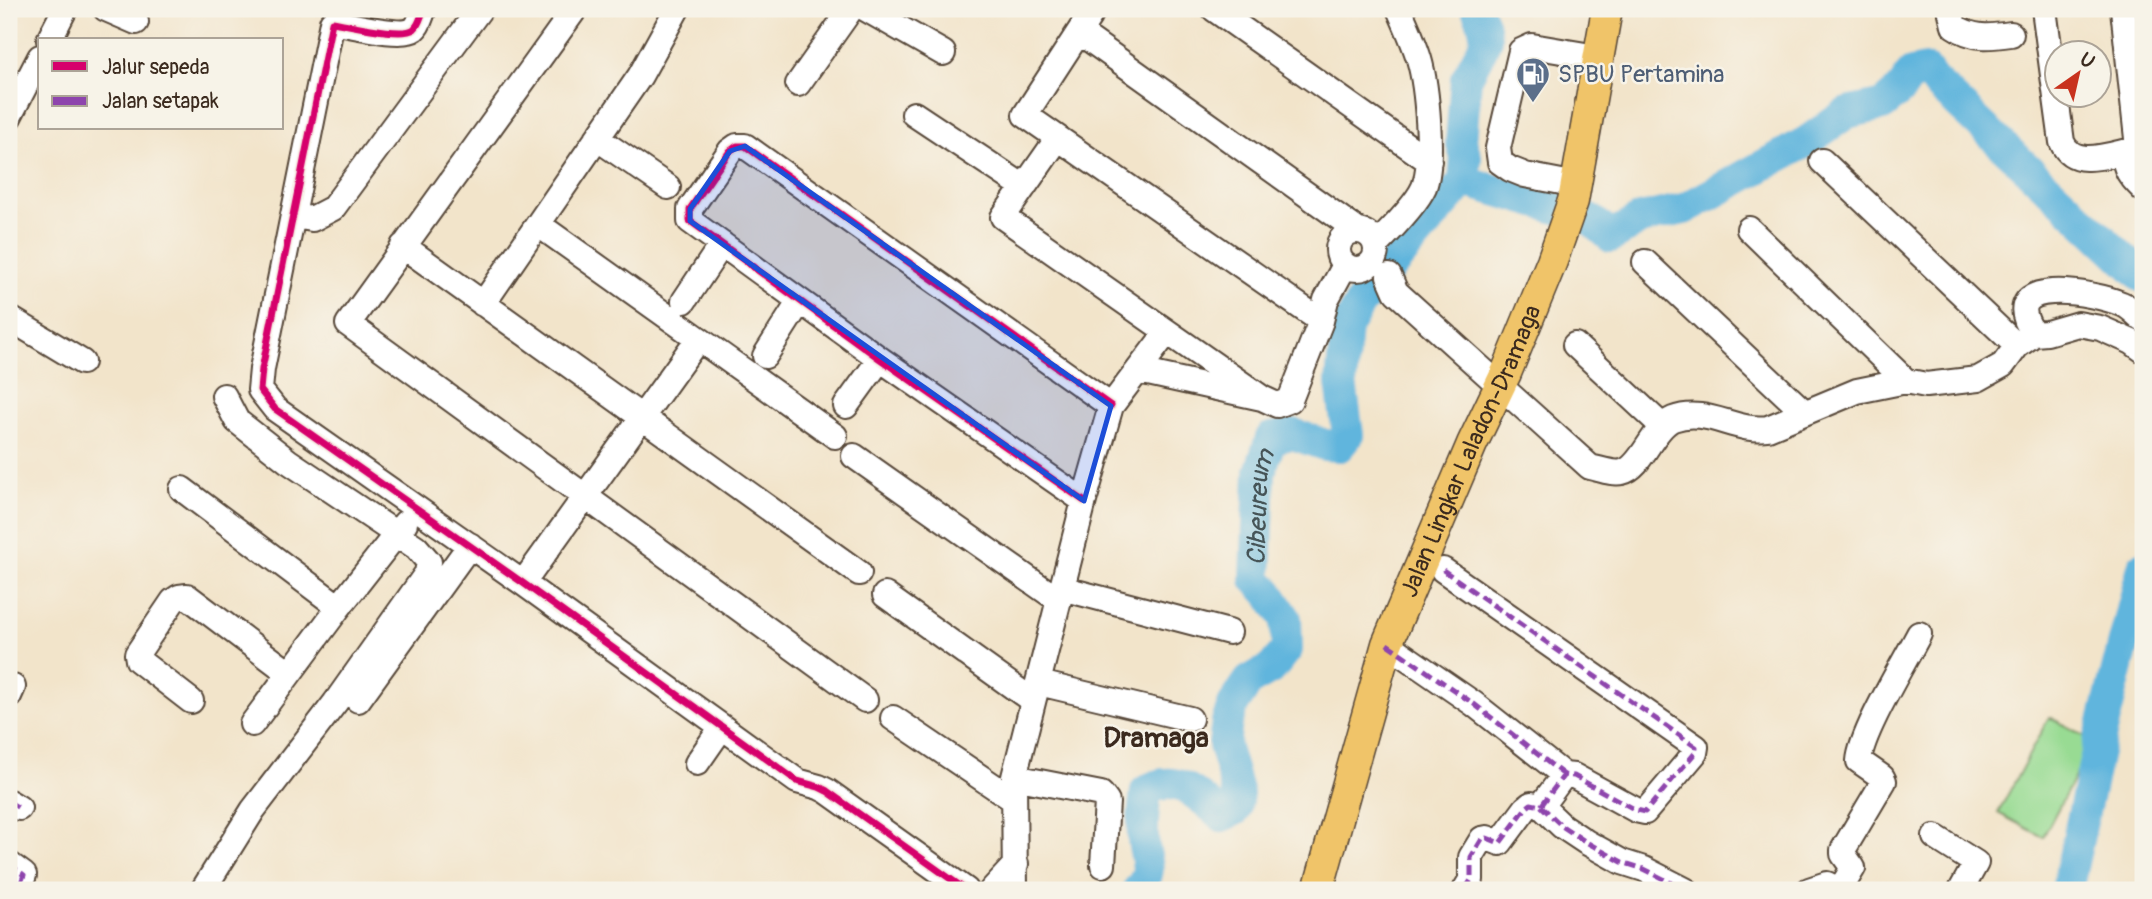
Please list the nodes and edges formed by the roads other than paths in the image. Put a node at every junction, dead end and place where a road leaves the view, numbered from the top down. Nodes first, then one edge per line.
1 (65, 9) edge
2 (106, 9) edge
3 (424, 9) edge
4 (480, 9) edge
5 (575, 9) edge
6 (677, 9) edge
7 (851, 9) edge
8 (866, 9) edge
9 (1094, 9) edge
10 (1214, 9) edge
11 (1607, 9) edge
12 (1950, 9) edge
13 (2044, 9) edge
14 (2123, 9) edge
15 (1397, 13) edge
16 (136, 22) dead end
17 (1079, 32) junction
18 (2011, 34) dead end
19 (50, 38) edge
20 (943, 53) dead end
21 (1597, 57) junction
22 (38, 61) edge
23 (798, 84) dead end
24 (914, 114) dead end
25 (9, 117) edge
26 (1058, 138) junction
27 (598, 139) junction
28 (2135, 149) edge
29 (1429, 161) junction
30 (1822, 162) dead end
31 (668, 187) dead end
32 (1024, 187) junction
33 (2143, 189) edge
34 (1575, 193) junction
35 (293, 216) junction
36 (539, 225) junction
37 (1749, 229) dead end
38 (722, 244) junction
39 (403, 246) junction
40 (1371, 248) junction
41 (1645, 262) dead end
42 (1345, 265) junction
43 (2065, 293) junction
44 (684, 301) dead end
45 (800, 301) junction
46 (483, 304) junction
47 (9, 318) edge
48 (2143, 320) edge
49 (1321, 321) junction
50 (2062, 327) junction
51 (1167, 332) junction
52 (698, 339) junction
53 (2026, 340) junction
54 (1575, 345) dead end
55 (2143, 350) edge
56 (765, 356) dead end
57 (880, 359) junction
58 (82, 362) dead end
59 (1139, 371) junction
60 (1503, 379) junction
61 (1906, 382) junction
62 (224, 396) dead end
63 (1262, 398) junction
64 (846, 406) dead end
65 (1111, 406) junction
66 (1804, 412) junction
67 (641, 417) junction
68 (1662, 426) junction
69 (835, 436) dead end
70 (854, 456) dead end
71 (182, 489) dead end
72 (584, 497) junction
73 (1084, 501) junction
74 (416, 508) junction
75 (396, 535) junction
76 (470, 545) junction
77 (1443, 570) dead end
78 (859, 573) dead end
79 (523, 583) junction
80 (1059, 593) junction
81 (885, 595) dead end
82 (339, 607) junction
83 (1229, 632) dead end
84 (1919, 634) dead end
85 (1387, 644) junction
86 (289, 673) junction
87 (1036, 692) junction
88 (358, 700) dead end
89 (865, 700) dead end
90 (191, 701) dead end
91 (893, 718) dead end
92 (1190, 719) dead end
93 (252, 724) dead end
94 (722, 727) junction
95 (696, 764) dead end
96 (1564, 775) junction
97 (1014, 788) junction
98 (1541, 806) junction
99 (1935, 837) dead end
100 (9, 864) edge
101 (1016, 864) junction
102 (1103, 865) dead end
103 (18, 890) edge
104 (203, 890) edge
105 (966, 890) edge
106 (992, 890) edge
107 (1016, 890) edge
108 (1318, 890) edge
109 (1465, 890) edge
110 (1685, 890) edge
111 (1809, 890) edge
112 (1839, 890) edge
113 (1961, 890) edge

1 - 19 street
2 - 16 street
3 - 35 street
4 - 35 street
5 - 39 street
6 - 27 street
7 - 23 street
8 - 20 street
9 - 17 street
10 - 29 street
11 - 21 main road, Jalan Lingkar Laladon-Dramaga
12 - 18 street
13 - 28 street
14 - 28 street
15 - 29 street
17 - 26 street
17 - 40 street
21 - 34 main road, Jalan Lingkar Laladon-Dramaga
21 - 34 street
22 - 25 street
24 - 32 street
26 - 32 street
26 - 49 street
27 - 31 street
27 - 36 street
28 - 33 street
29 - 40 street
30 - 53 street
32 - 51 street
34 - 60 main road, Jalan Lingkar Laladon-Dramaga
35 - 74 street
36 - 46 street
36 - 52 street
37 - 61 street
38 - 44 street
38 - 45 street
38 - 65 street
39 - 46 street
39 - 72 street
40 - 42 street
40 - 42 street
40 - 60 street
41 - 66 street
42 - 49 street
43 - 48 street
43 - 50 street
43 - 53 street
45 - 56 street
45 - 57 street
46 - 67 street
47 - 58 street
49 - 63 street
50 - 53 street
50 - 55 street
51 - 59 street
51 - 63 street
52 - 67 street
52 - 69 street
53 - 61 street
54 - 68 street
57 - 64 street
57 - 73 street
59 - 63 street
59 - 65 street
60 - 68 street
60 - 85 main road, Jalan Lingkar Laladon-Dramaga
61 - 66 street
62 - 75 street
65 - 73 street
66 - 68 street
67 - 72 street
67 - 78 street
70 - 80 street
71 - 82 street
72 - 79 street
72 - 89 street
73 - 80 street
74 - 75 street
74 - 76 street
75 - 82 street
75 - 104 street
76 - 79 street
76 - 88 street
77 - 96 street
79 - 94 street
80 - 83 street
80 - 87 street
81 - 87 street
82 - 86 street
84 - 112 street
85 - 96 street
85 - 108 main road, Jalan Lingkar Laladon-Dramaga
86 - 90 street
86 - 93 street
87 - 92 street
87 - 97 street
91 - 97 street
94 - 95 street
94 - 105 street
96 - 98 street
97 - 101 street
97 - 102 street
98 - 109 street
98 - 110 street
99 - 113 street
100 - 103 street
101 - 106 street
101 - 107 street
111 - 112 street

